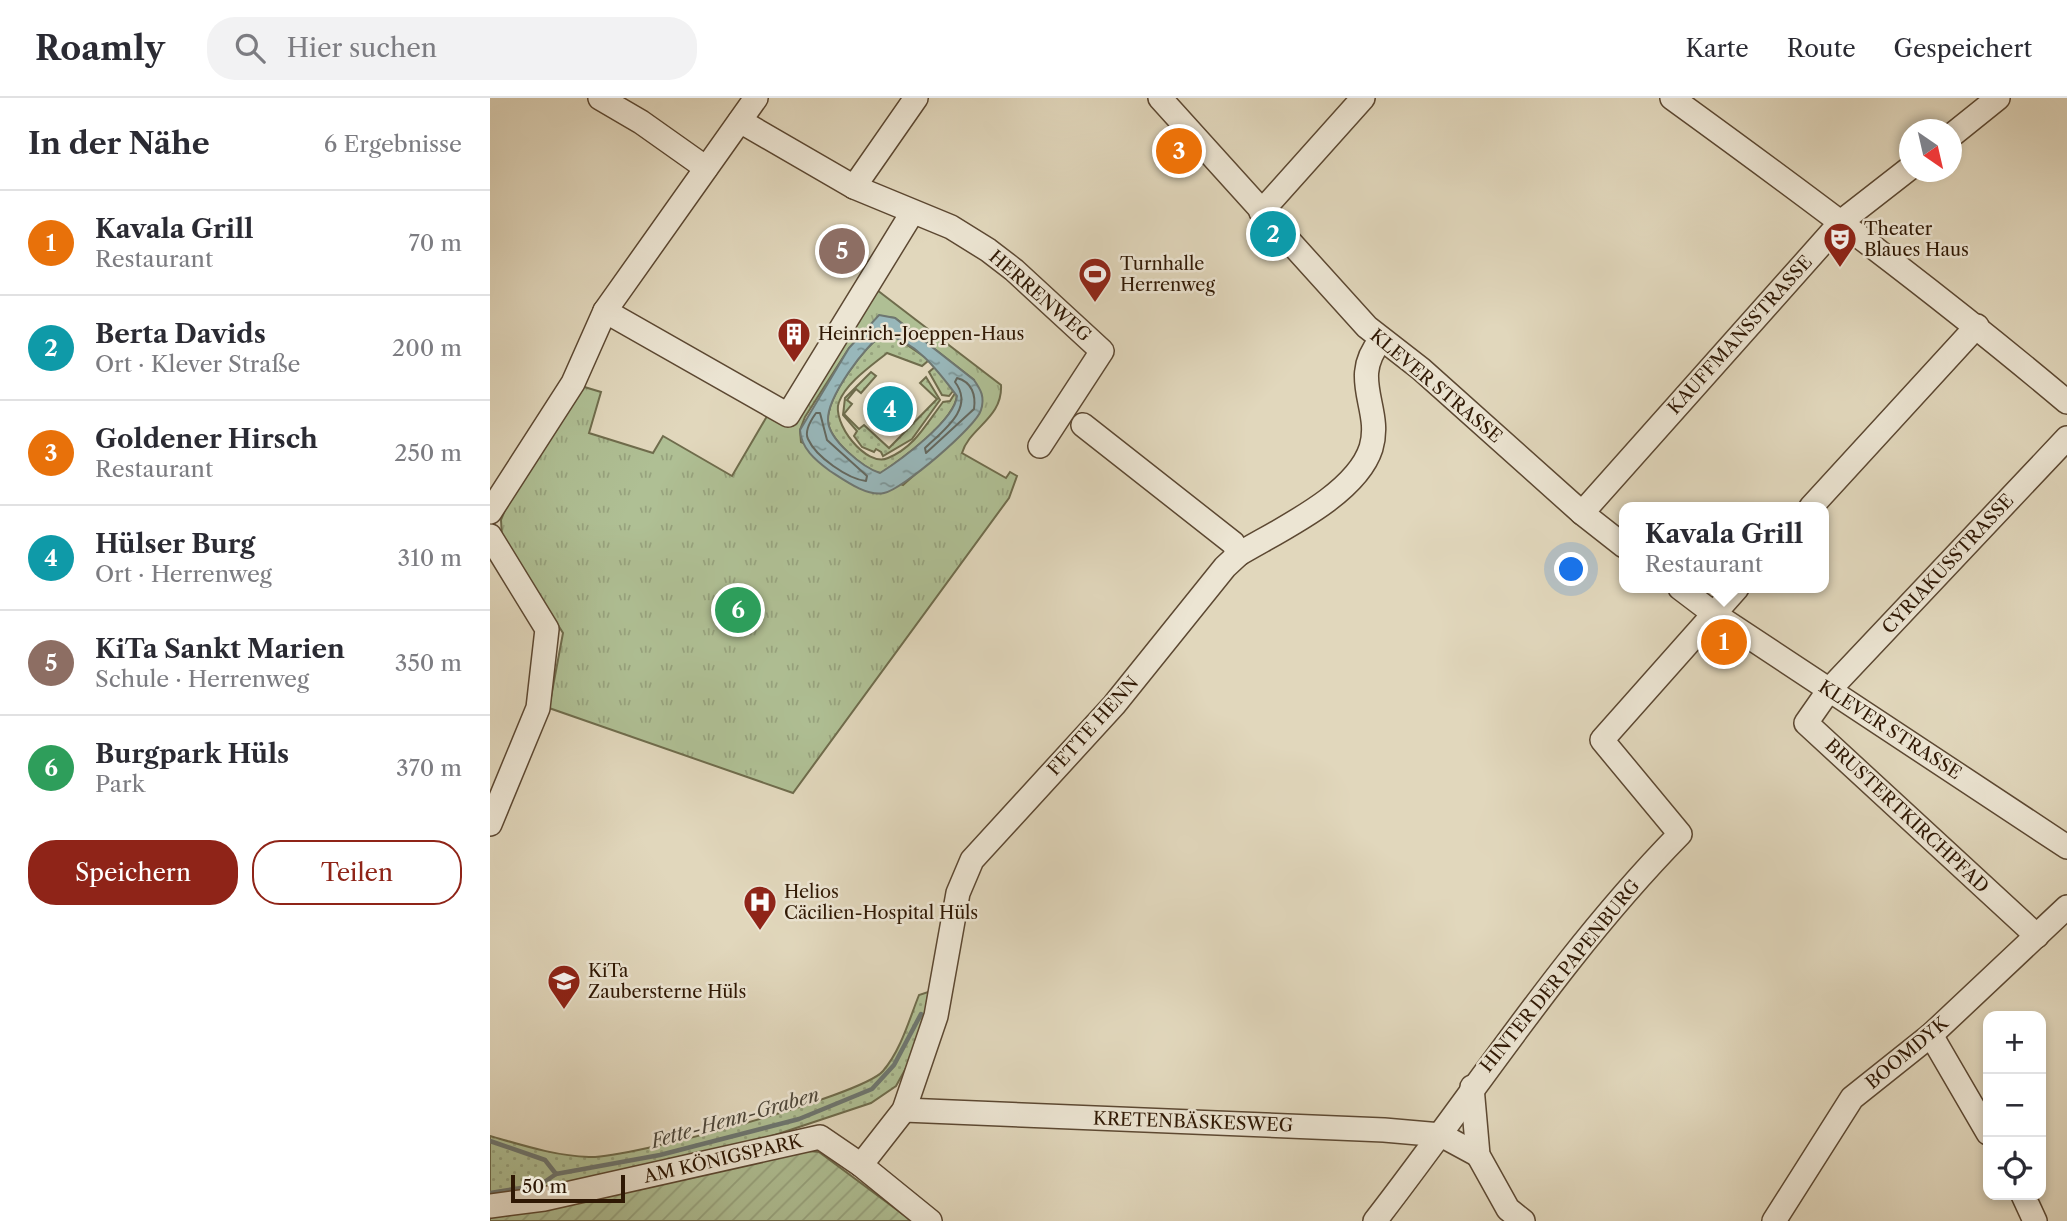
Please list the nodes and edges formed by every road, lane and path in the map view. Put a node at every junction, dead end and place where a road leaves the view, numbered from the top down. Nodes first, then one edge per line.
1 (600, 98) edge
2 (757, 98) edge
3 (916, 98) edge
4 (1363, 98) edge
5 (1672, 98) edge
6 (1998, 98) edge
7 (1163, 99) edge
8 (740, 121) junction
9 (1962, 126) edge
10 (706, 168) junction
11 (1899, 176) edge
12 (854, 187) junction
13 (1261, 212) junction
14 (912, 213) junction
15 (1842, 221) junction
16 (605, 311) junction
17 (1977, 326) junction
18 (1381, 340) junction
19 (2067, 402) edge
20 (1083, 425) dead end
21 (2067, 438) edge
22 (1040, 446) dead end
23 (1816, 502) edge
24 (490, 512) edge
25 (1582, 513) junction
26 (490, 536) edge
27 (1619, 541) edge
28 (1239, 554) junction
29 (1686, 593) edge
30 (1732, 593) edge
31 (1713, 613) junction
32 (1829, 690) junction
33 (490, 824) edge
34 (2067, 847) edge
35 (2067, 907) edge
36 (2037, 936) junction
37 (1931, 1035) junction
38 (1472, 1087) junction
39 (904, 1110) junction
40 (1983, 1124) edge
41 (1441, 1135) junction
42 (1478, 1155) junction
43 (861, 1165) junction
44 (2025, 1200) edge
45 (490, 1206) edge
46 (930, 1221) edge
47 (1375, 1221) edge
48 (1523, 1221) edge
49 (1774, 1221) edge
50 (2035, 1221) edge

1 - 10 street
2 - 8 street
3 - 12 street
4 - 13 street
5 - 15 street
6 - 9 street
7 - 13 street, KLEVER STRASSE
8 - 10 street
8 - 12 street, HERRENWEG
10 - 16 street
11 - 15 street, KAUFFMANSSTRASSE
12 - 14 street, HERRENWEG
13 - 18 street, KLEVER STRASSE
14 - 16 street
14 - 22 street, HERRENWEG
15 - 17 street
15 - 25 street, KAUFFMANSSTRASSE
16 - 24 street
17 - 19 street
17 - 23 street
18 - 25 street, KLEVER STRASSE
18 - 28 street, FETTE HENN
20 - 28 street
21 - 32 street, CYRIAKUSSTRASSE
25 - 27 street, KLEVER STRASSE
26 - 33 street
28 - 39 street, FETTE HENN
29 - 31 street, KLEVER STRASSE
30 - 31 street
31 - 32 street, KLEVER STRASSE
31 - 38 street, HINTER DER PAPENBURG
32 - 34 street, KLEVER STRASSE
32 - 36 street, BRUSTERTKIRCHPFAD
35 - 36 street, BOOMDYK
36 - 37 street, BOOMDYK
37 - 40 street
37 - 49 street, BOOMDYK
38 - 41 street, HINTER DER PAPENBURG
38 - 42 street
39 - 41 street, KRETENBÄSKESWEG
39 - 43 street, FETTE HENN
41 - 42 street, KRETENBÄSKESWEG
41 - 47 street, HINTER DER PAPENBURG
42 - 48 street
43 - 45 street, AM KÖNIGSPARK
43 - 46 street, AM KÖNIGSPARK
44 - 50 street

